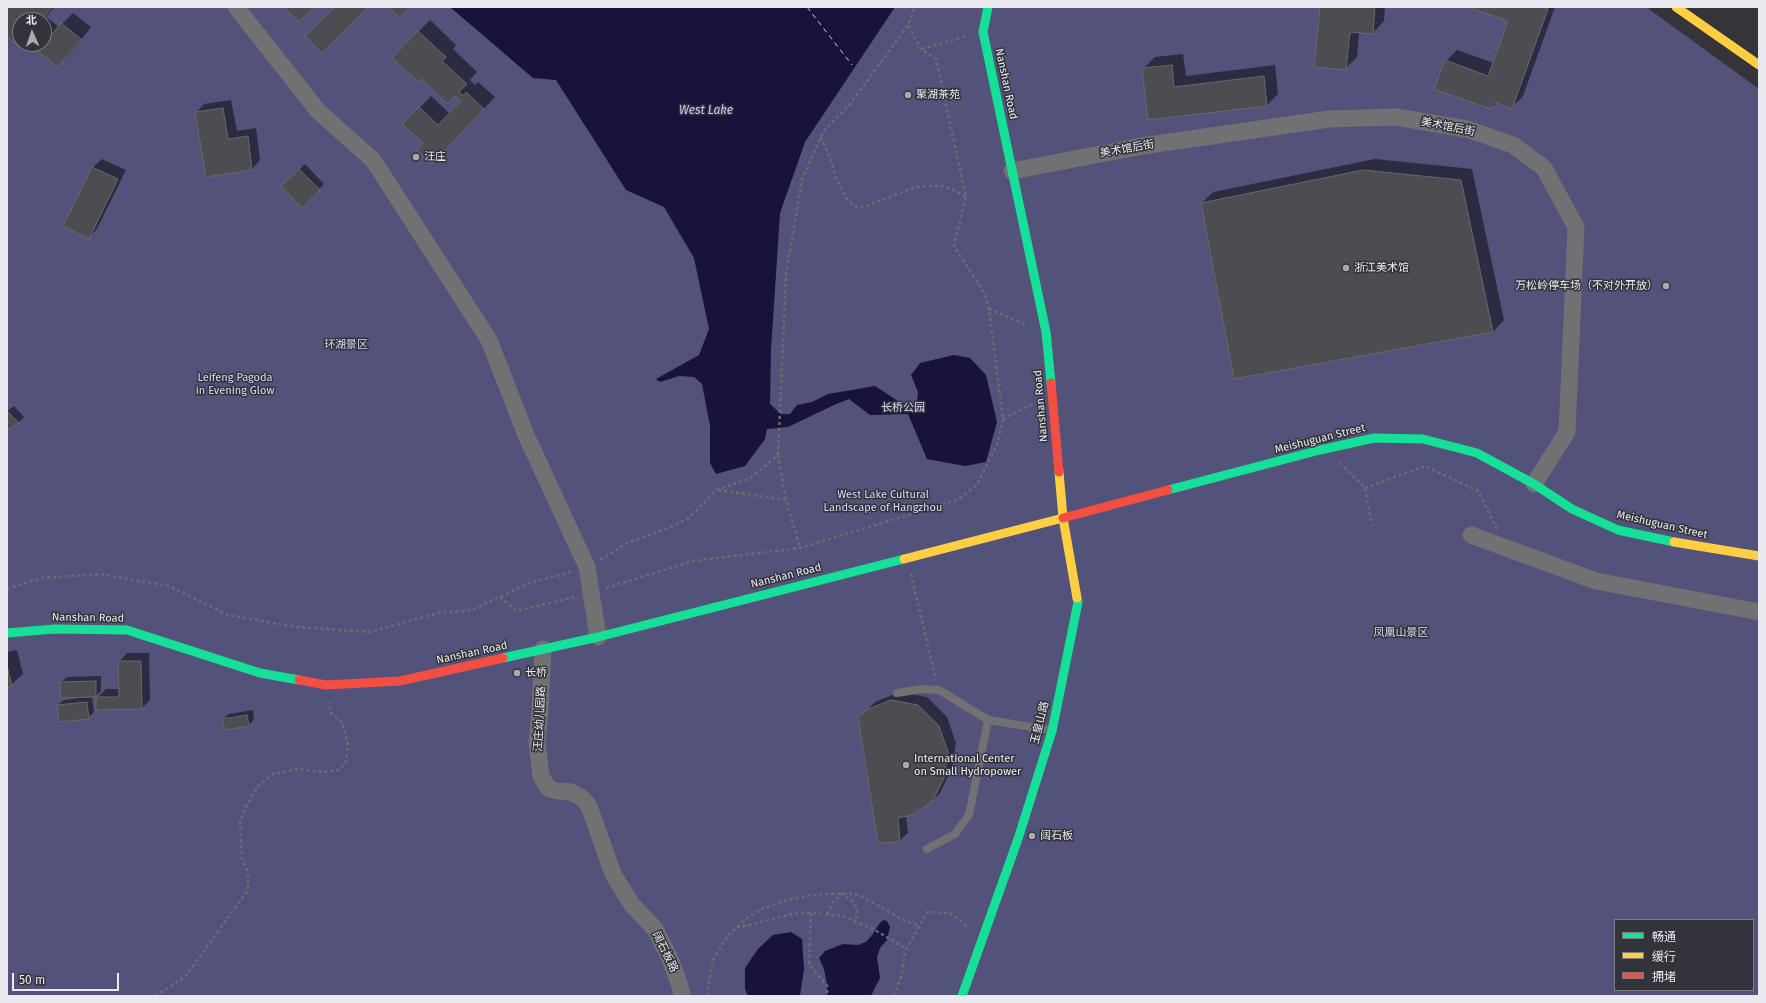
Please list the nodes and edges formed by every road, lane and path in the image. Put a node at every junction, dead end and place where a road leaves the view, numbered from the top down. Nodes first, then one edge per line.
1 (236, 7) edge
2 (915, 7) edge
3 (988, 7) edge
4 (1676, 7) edge
5 (908, 25) junction
6 (983, 32) junction
7 (921, 49) junction
8 (1759, 65) edge
9 (821, 137) junction
10 (1012, 171) junction
11 (966, 197) junction
12 (989, 309) junction
13 (1046, 332) junction
14 (1052, 394) junction
15 (1003, 419) junction
16 (1325, 449) junction
17 (778, 455) junction
18 (1534, 484) junction
19 (1365, 488) junction
20 (716, 490) junction
21 (786, 500) junction
22 (1063, 518) junction
23 (1372, 525) dead end
24 (1471, 535) dead end
25 (800, 548) junction
26 (1507, 548) junction
27 (1759, 556) edge
28 (907, 558) junction
29 (587, 567) junction
30 (7, 589) edge
31 (592, 592) junction
32 (500, 597) junction
33 (1759, 612) edge
34 (7, 633) edge
35 (598, 637) junction
36 (543, 649) junction
37 (344, 684) junction
38 (939, 690) junction
39 (897, 693) dead end
40 (988, 720) junction
41 (1052, 731) junction
42 (927, 848) dead end
43 (613, 874) joint
44 (842, 894) junction
45 (811, 913) junction
46 (826, 914) junction
47 (856, 921) junction
48 (919, 926) junction
49 (736, 928) junction
50 (984, 938) junction
51 (907, 949) junction
52 (155, 996) edge
53 (682, 996) edge
54 (709, 996) edge
55 (827, 996) edge
56 (894, 996) edge
57 (962, 996) edge

1 - 29 street
2 - 5 path
3 - 6 main road, Nanshan Road
4 - 8 main road
5 - 7 path
5 - 9 path
6 - 7 path
6 - 10 main road, Nanshan Road
7 - 11 path
9 - 11 path
9 - 17 path
10 - 13 main road, Nanshan Road
10 - 18 street, 美术馆后街
11 - 12 path
12 - 13 path
12 - 15 path
13 - 14 main road, Nanshan Road
14 - 15 path
14 - 22 main road, Nanshan Road
15 - 25 path
16 - 18 main road, Meishuguan Street
16 - 19 path
16 - 22 main road, Meishuguan Street
17 - 20 path
17 - 21 path
18 - 27 main road, Meishuguan Street
19 - 23 path
19 - 26 path
20 - 21 path
20 - 29 path
21 - 25 path
22 - 28 main road, Nanshan Road
22 - 41 main road, 玉皇山路
24 - 26 street
25 - 31 path
26 - 33 street
28 - 35 main road, Nanshan Road
28 - 38 path
29 - 31 street
29 - 32 path
30 - 32 path
31 - 32 path
31 - 35 street
34 - 37 main road, Nanshan Road
35 - 36 main road, Nanshan Road
36 - 37 main road, Nanshan Road
36 - 43 street, 汪庄幼儿园路
37 - 52 path
38 - 39 lane
38 - 40 lane
40 - 41 lane
40 - 42 lane
41 - 50 main road, 玉皇山路
43 - 53 street, 阔石板路
44 - 46 path
44 - 47 path
44 - 48 path
44 - 49 path
45 - 46 path
45 - 49 path
45 - 55 path
46 - 47 path
47 - 51 path
48 - 50 path
48 - 51 path
49 - 54 path
50 - 57 main road, 玉皇山路
51 - 56 path

